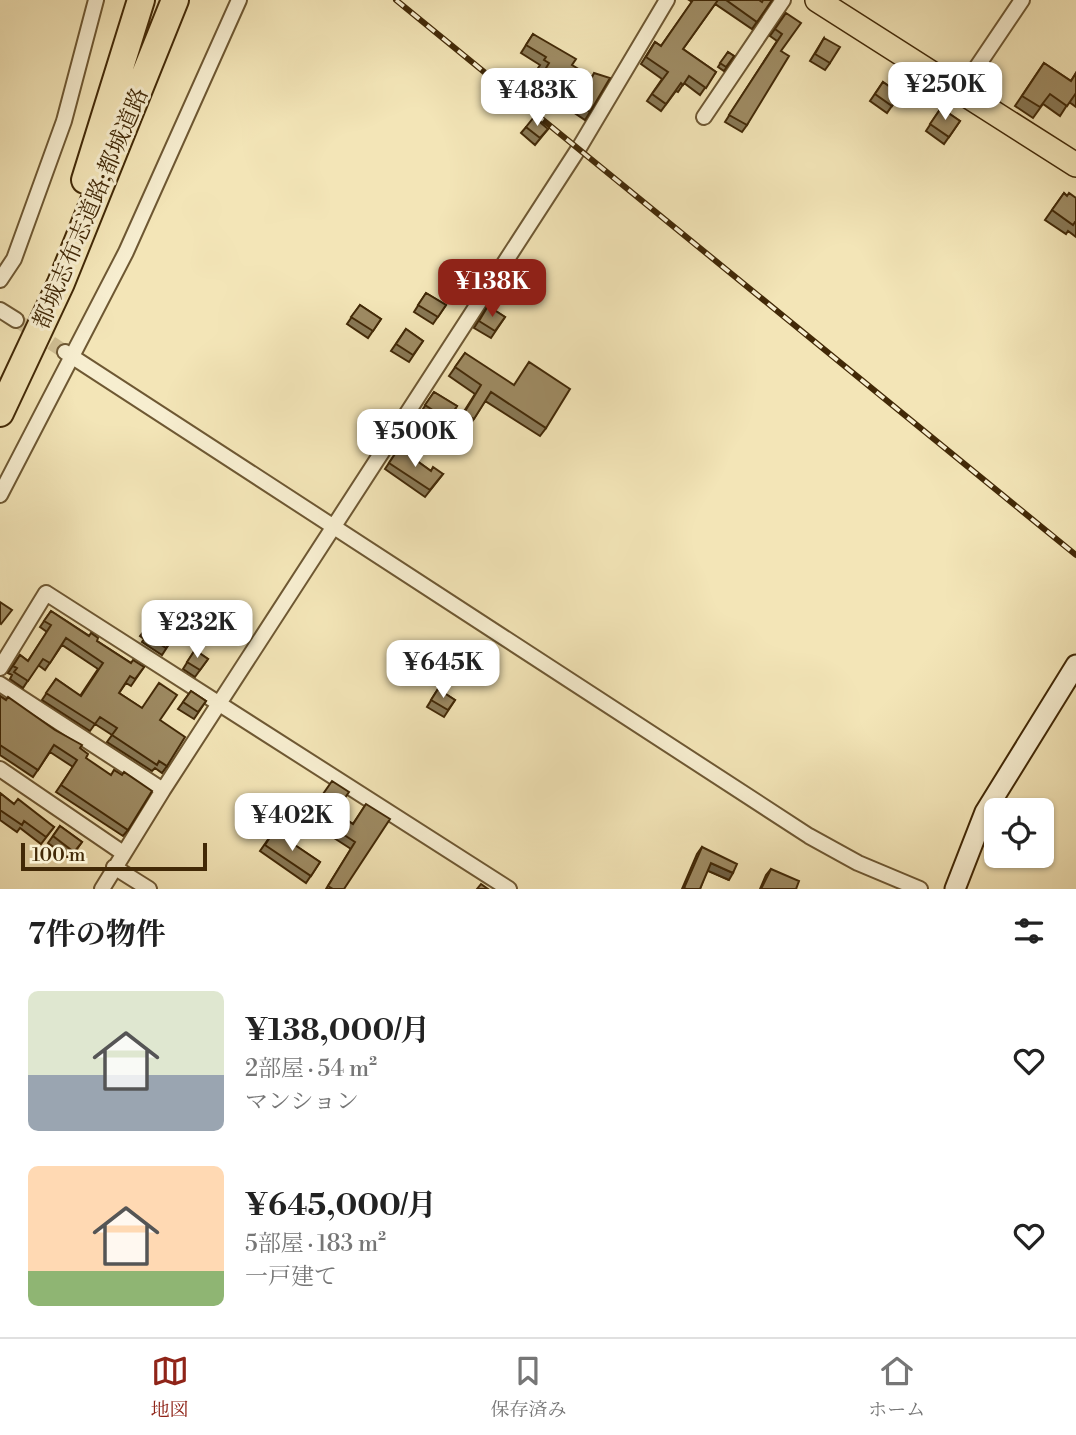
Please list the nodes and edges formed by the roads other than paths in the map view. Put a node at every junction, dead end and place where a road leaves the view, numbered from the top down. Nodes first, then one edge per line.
1 (96, 0) edge
2 (141, 0) edge
3 (175, 0) edge
4 (192, 0) edge
5 (239, 0) edge
6 (667, 0) edge
7 (783, 0) edge
8 (817, 0) edge
9 (1022, 0) edge
10 (960, 92) junction
11 (704, 117) dead end
12 (127, 120) junction
13 (1076, 165) edge
14 (0, 279) edge
15 (0, 310) edge
16 (16, 320) tunnel mouth
17 (69, 354) junction
18 (0, 412) edge
19 (0, 495) edge
20 (335, 527) junction
21 (5, 649) edge
22 (1076, 665) edge
23 (0, 668) edge
24 (0, 684) edge
25 (219, 704) junction
26 (0, 769) edge
27 (163, 790) junction
28 (123, 853) junction
29 (114, 867) junction
30 (102, 889) edge
31 (149, 889) edge
32 (509, 889) edge
33 (920, 889) edge
34 (955, 889) edge

1 - 14 street
2 - 18 highway
3 - 12 highway, 都城志布志道路;都城道路
4 - 12 highway
5 - 17 street
6 - 20 street
7 - 11 street
8 - 10 main road
9 - 10 street
10 - 13 main road
12 - 18 highway, 都城志布志道路;都城道路
15 - 16 street
17 - 19 street
17 - 20 street
20 - 25 street
20 - 33 street
21 - 23 street
21 - 25 street
22 - 34 street
24 - 27 street
25 - 27 street
25 - 32 street
26 - 28 street
27 - 28 street
28 - 29 street
29 - 30 street
29 - 31 street

